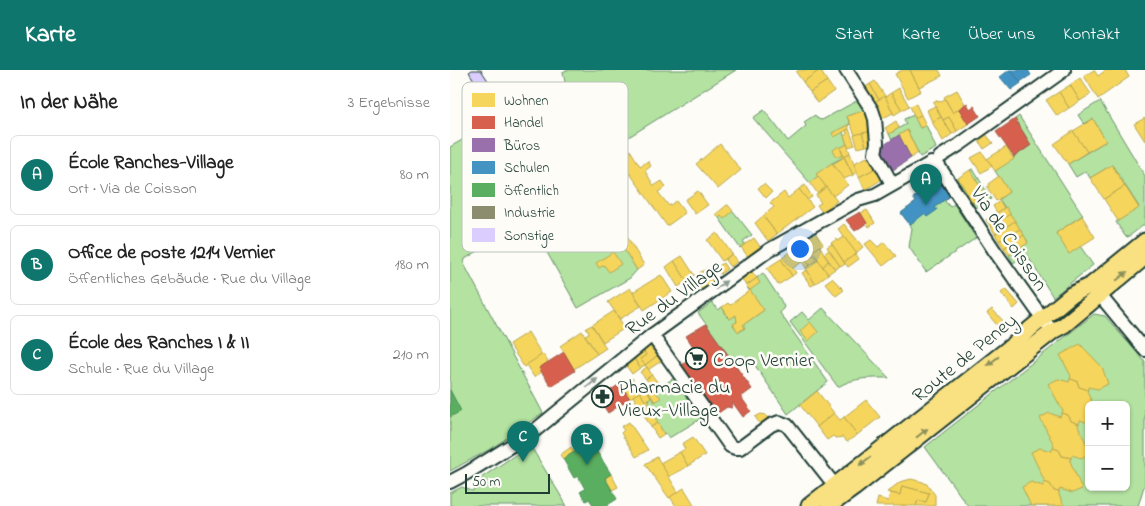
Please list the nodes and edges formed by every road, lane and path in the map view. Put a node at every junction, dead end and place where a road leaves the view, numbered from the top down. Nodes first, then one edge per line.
1 (846, 70) edge
2 (1064, 70) edge
3 (936, 162) junction
4 (892, 184) junction
5 (1145, 241) edge
6 (1145, 257) edge
7 (1095, 290) junction
8 (1042, 318) junction
9 (1052, 331) junction
10 (652, 335) junction
11 (1145, 350) edge
12 (450, 482) edge
13 (839, 490) junction
14 (809, 506) edge
15 (829, 506) edge

1 - 4 street
2 - 3 street, Rue du Village
3 - 4 street, Rue du Village
3 - 8 street, Via de Coisson
10 -> 4 street, Rue du Village
5 - 7 main road, Route de Peney
7 -> 6 main road, Route de Peney
7 - 8 main road, Route de Peney
7 - 9 main road, Route de Peney
7 - 11 street
8 - 9 street, Via de Coisson
8 -> 13 main road, Route de Peney
13 -> 9 main road, Route de Peney
12 -> 10 street, Rue du Village
10 - 13 street
13 - 14 main road, Route de Peney
13 - 15 main road, Route de Peney

